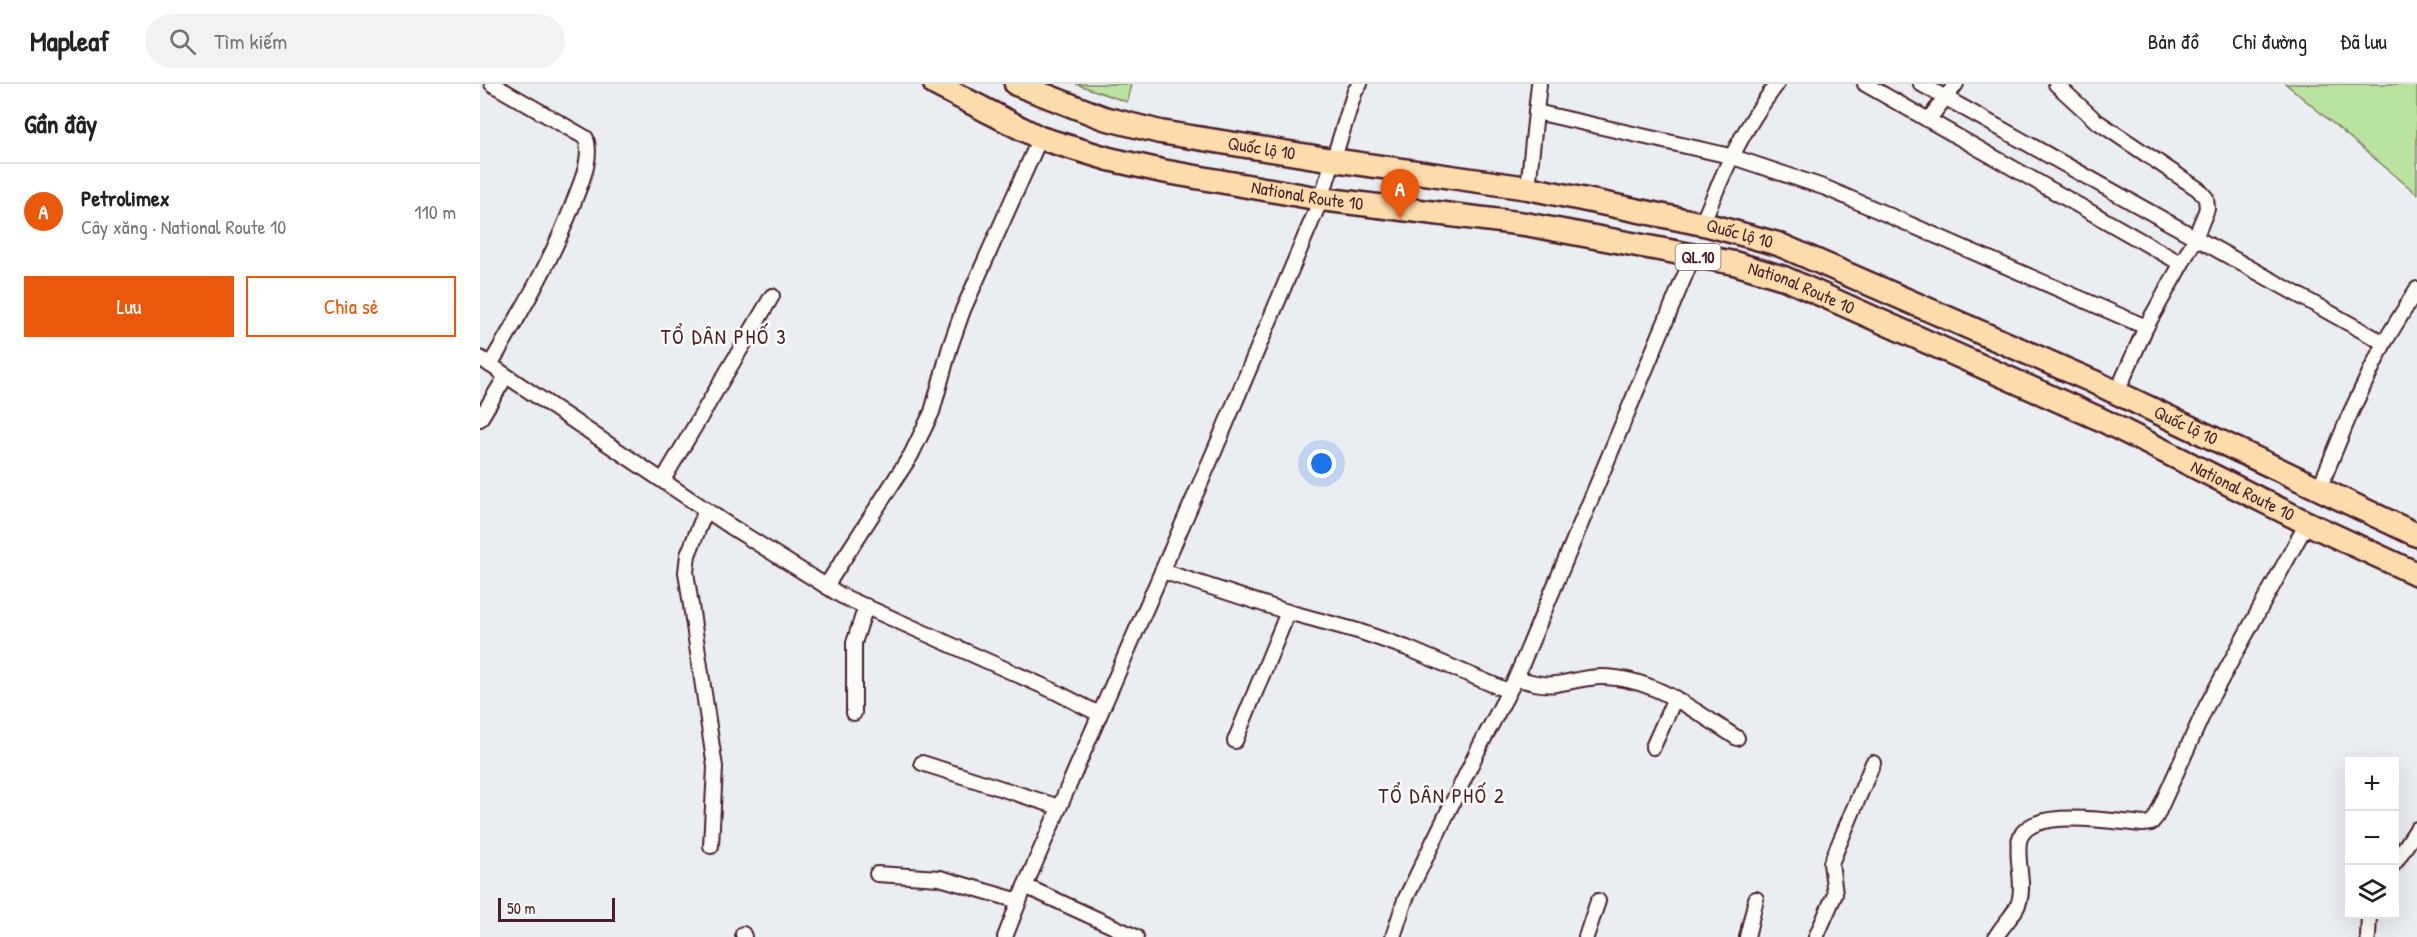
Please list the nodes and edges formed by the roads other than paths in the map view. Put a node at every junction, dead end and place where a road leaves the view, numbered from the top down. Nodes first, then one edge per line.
1 (492, 84) edge
2 (935, 84) edge
3 (1016, 84) edge
4 (1539, 84) edge
5 (1777, 84) edge
6 (1865, 84) edge
7 (1921, 84) edge
8 (1956, 84) edge
9 (2056, 84) edge
10 (1354, 86) edge
11 (1937, 108) junction
12 (1536, 112) junction
13 (1040, 138) junction
14 (1730, 156) junction
15 (1333, 160) junction
16 (1528, 188) junction
17 (1321, 199) junction
18 (1702, 224) junction
19 (2194, 240) junction
20 (1693, 256) junction
21 (2183, 260) junction
22 (2417, 289) edge
23 (772, 296) dead end
24 (2146, 327) junction
25 (2384, 343) junction
26 (485, 362) edge
27 (506, 376) junction
28 (2116, 392) junction
29 (480, 419) edge
30 (663, 480) junction
31 (2319, 489) junction
32 (706, 510) junction
33 (2307, 523) junction
34 (2417, 535) edge
35 (1162, 570) junction
36 (2417, 574) edge
37 (826, 586) junction
38 (866, 606) junction
39 (1288, 612) junction
40 (1516, 678) junction
41 (1508, 691) junction
42 (1675, 698) junction
43 (854, 713) dead end
44 (1099, 714) junction
45 (1737, 738) dead end
46 (1235, 741) dead end
47 (1653, 747) dead end
48 (1874, 762) dead end
49 (922, 763) dead end
50 (1059, 807) junction
51 (2417, 829) edge
52 (711, 846) dead end
53 (2399, 856) edge
54 (877, 874) dead end
55 (1025, 886) junction
56 (1756, 899) dead end
57 (1598, 900) dead end
58 (1019, 901) junction
59 (2369, 919) edge
60 (1005, 937) edge
61 (1136, 937) edge
62 (1393, 937) edge
63 (1586, 937) edge
64 (1747, 937) edge
65 (1816, 937) edge
66 (1996, 937) edge
67 (2368, 937) edge

1 - 26 street
2 - 13 highway, National Route 10 / QL.10
3 - 15 highway, Quốc lộ 10 / QL.10
4 - 12 street
5 - 14 street
6 - 11 street
7 - 11 street
8 - 11 street
9 - 19 street
10 - 15 street
11 - 19 street
11 - 21 street
12 - 14 street
12 - 16 street
13 - 17 highway, National Route 10 / QL.10
13 - 37 street
14 - 18 street
14 - 24 street
15 - 16 highway, Quốc lộ 10 / QL.10
15 - 17 street
16 - 18 highway, Quốc lộ 10 / QL.10
17 - 20 highway, National Route 10 / QL.10
17 - 35 street
18 - 28 highway, Quốc lộ 10 / QL.10
19 - 21 street
19 - 25 street
20 - 33 highway, National Route 10 / QL.10
20 - 40 street
21 - 24 street
22 - 25 street
23 - 30 street
24 - 28 street
25 - 31 street
26 - 27 street
27 - 29 street
27 - 30 street
28 - 31 highway, Quốc lộ 10 / QL.10
30 - 32 street
31 - 34 highway, Quốc lộ 10 / QL.10
32 - 37 street
32 - 52 street
33 - 36 highway, National Route 10 / QL.10
33 - 66 street
35 - 39 street
35 - 44 street
37 - 38 street
38 - 43 street
38 - 44 street
39 - 41 street
39 - 46 street
40 - 41 street
40 - 42 street
41 - 62 street
42 - 45 street
42 - 47 street
44 - 50 street
48 - 65 street
49 - 50 street
50 - 55 street
51 - 53 street
54 - 58 street
55 - 58 street
55 - 61 street
56 - 64 street
57 - 63 street
58 - 60 street
59 - 67 street

